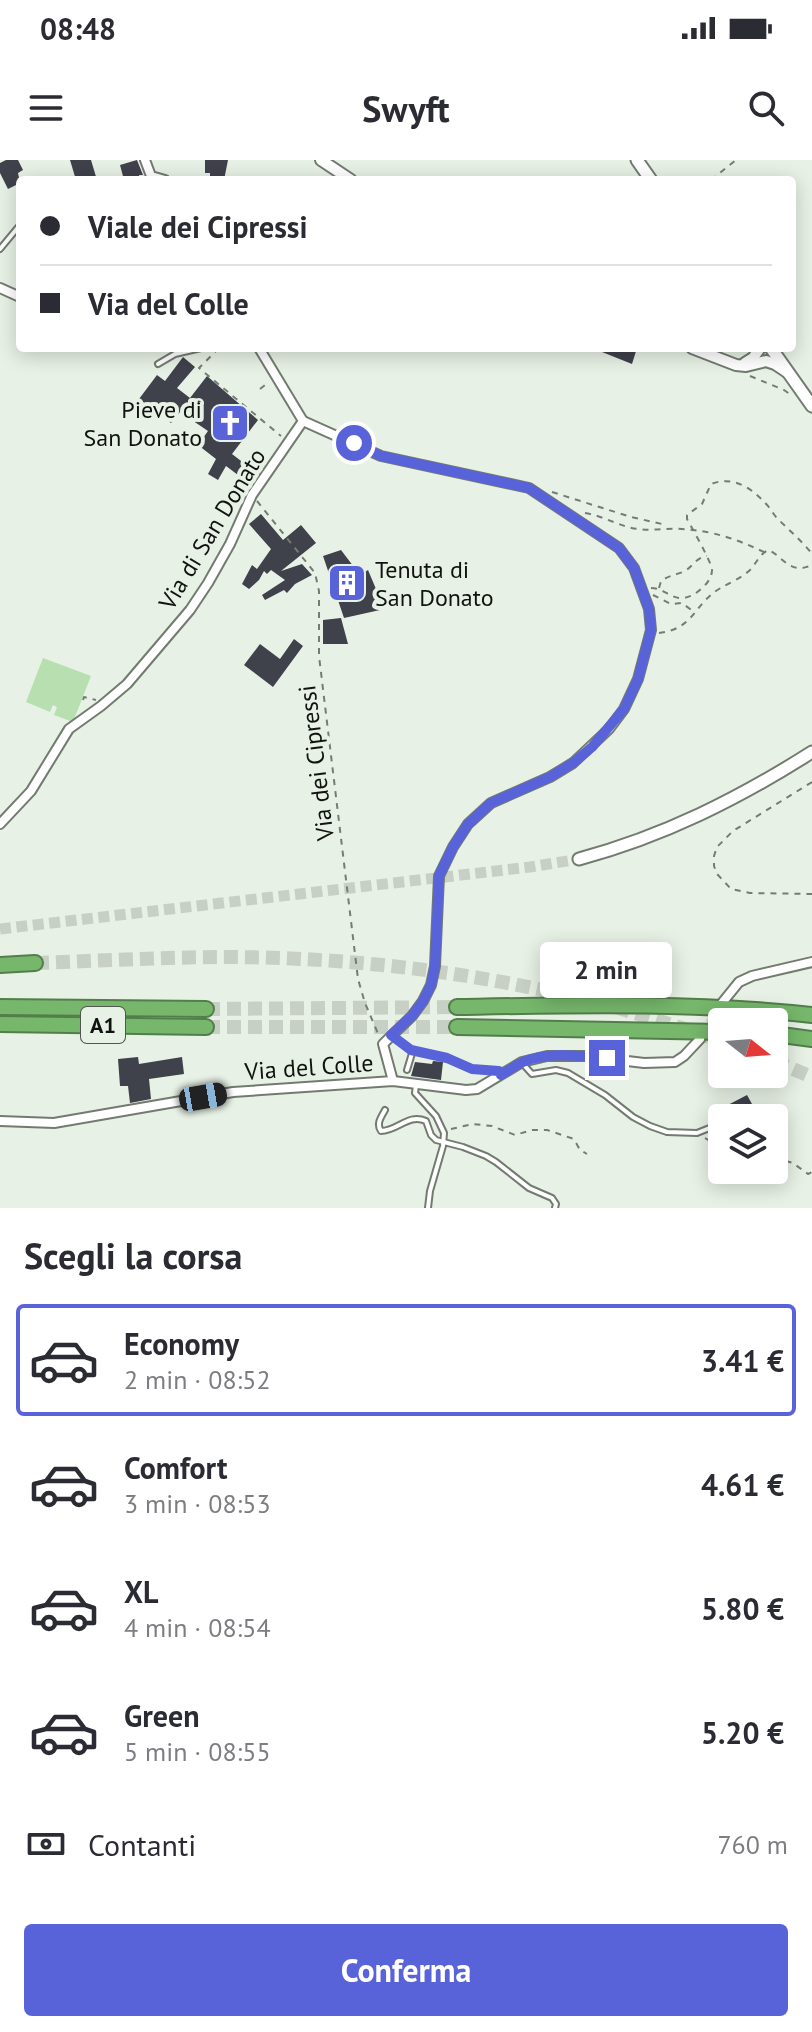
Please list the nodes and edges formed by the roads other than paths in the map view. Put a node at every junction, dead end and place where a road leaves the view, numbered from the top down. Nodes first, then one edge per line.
1 (321, 160) edge
2 (345, 176) edge
3 (16, 230) edge
4 (0, 249) edge
5 (181, 352) edge
6 (261, 352) edge
7 (702, 352) edge
8 (758, 352) edge
9 (774, 352) edge
10 (158, 364) dead end
11 (731, 364) junction
12 (788, 373) junction
13 (812, 406) edge
14 (303, 421) junction
15 (812, 752) edge
16 (0, 824) edge
17 (579, 859) tunnel mouth
18 (812, 962) edge
19 (35, 963) tunnel mouth
20 (0, 965) edge
21 (722, 1003) tunnel mouth
22 (0, 1007) edge
23 (457, 1007) tunnel mouth
24 (206, 1009) tunnel mouth
25 (812, 1015) edge
26 (0, 1024) edge
27 (206, 1027) tunnel mouth
28 (457, 1027) tunnel mouth
29 (708, 1032) edge
30 (391, 1035) junction
31 (788, 1036) edge
32 (700, 1039) tunnel mouth
33 (812, 1039) edge
34 (413, 1050) junction
35 (522, 1062) junction
36 (407, 1070) dead end
37 (501, 1075) junction
38 (393, 1081) junction
39 (416, 1085) junction
40 (385, 1110) dead end
41 (0, 1121) edge
42 (708, 1129) edge
43 (444, 1141) junction
44 (428, 1208) edge
45 (555, 1208) edge

1 - 2 street
3 - 4 lane
5 - 10 lane
6 - 14 street
7 - 11 street
8 - 11 street
9 - 12 main road
11 - 12 street
12 - 13 main road
14 - 16 street, Via di San Donato
14 - 30 street
15 - 17 main road
18 - 21 street
19 - 20 highway
22 - 24 highway, A1
23 - 25 highway
26 - 27 highway, A1
28 - 29 highway
30 - 34 lane
30 - 38 street
31 - 33 highway
32 - 35 street, Via del Colle
34 - 36 lane
34 - 37 lane
35 - 37 street, Via del Colle
35 - 42 lane
37 - 39 street, Via del Colle
38 - 39 street, Via del Colle
38 - 41 street, Via del Colle
39 - 43 lane
40 - 43 lane
43 - 44 lane
43 - 45 lane

